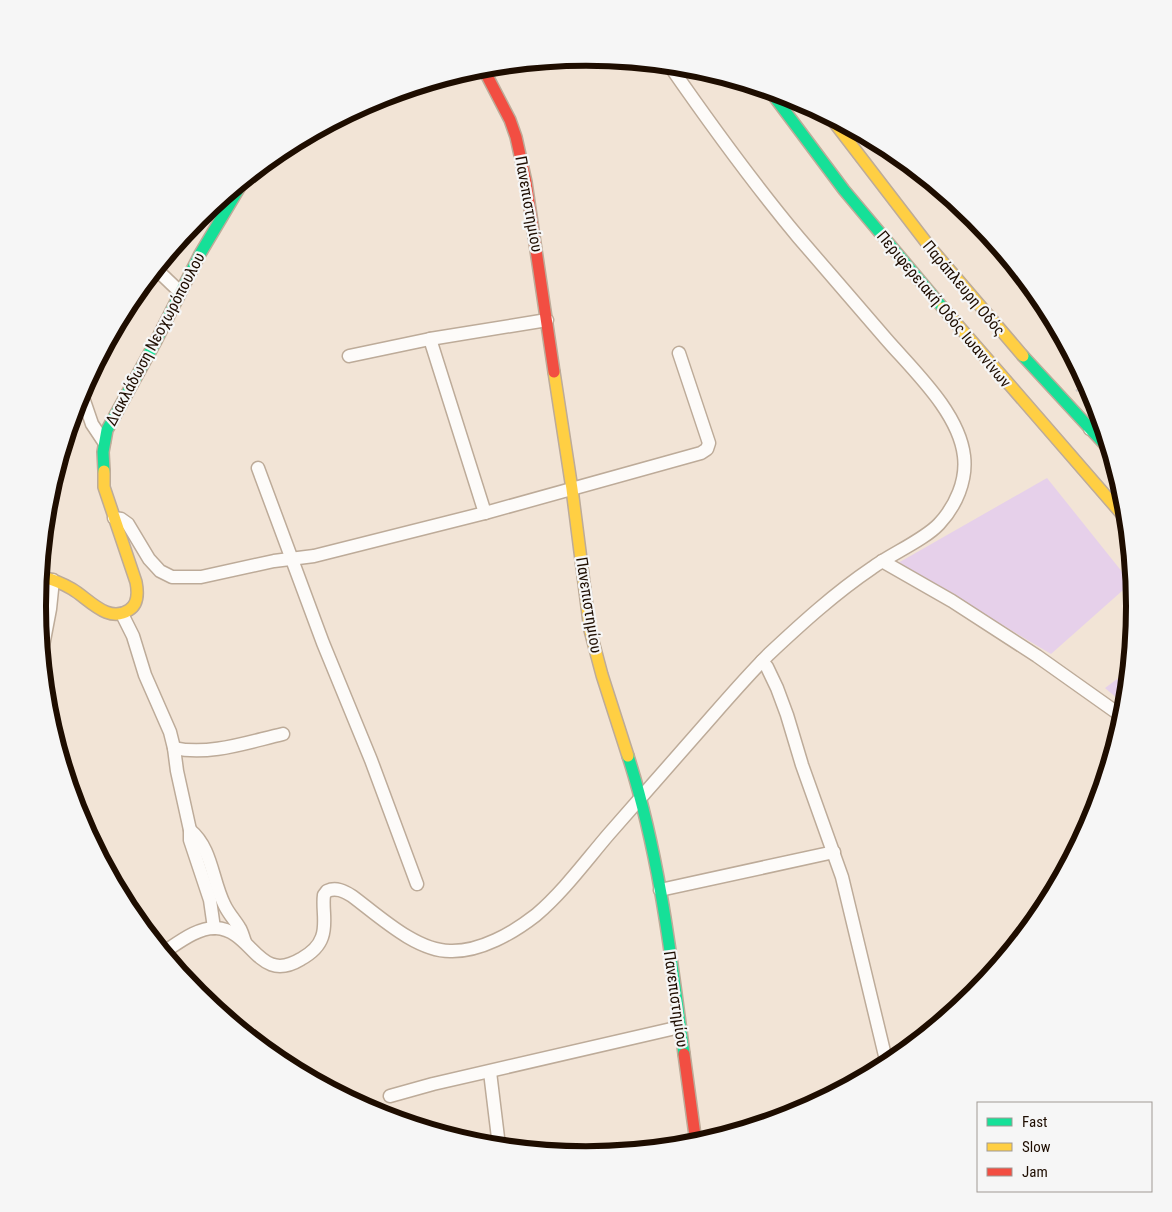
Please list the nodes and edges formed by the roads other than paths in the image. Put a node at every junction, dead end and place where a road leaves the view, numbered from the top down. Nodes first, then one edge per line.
1 (676, 74) edge
2 (488, 76) edge
3 (778, 102) edge
4 (839, 130) edge
5 (234, 197) edge
6 (161, 274) edge
7 (180, 292) junction
8 (548, 320) junction
9 (430, 339) junction
10 (678, 352) dead end
11 (349, 356) dead end
12 (86, 403) edge
13 (1094, 424) edge
14 (104, 442) junction
15 (258, 468) dead end
16 (572, 488) junction
17 (1116, 508) edge
18 (485, 513) junction
19 (114, 518) junction
20 (292, 559) junction
21 (882, 561) junction
22 (47, 578) edge
23 (122, 614) junction
24 (47, 627) edge
25 (762, 661) junction
26 (1115, 711) edge
27 (283, 734) dead end
28 (174, 748) junction
29 (640, 798) junction
30 (190, 830) junction
31 (834, 852) junction
32 (417, 884) dead end
33 (660, 890) junction
34 (214, 928) junction
35 (245, 942) junction
36 (169, 949) edge
37 (680, 1027) junction
38 (885, 1056) edge
39 (490, 1072) junction
40 (390, 1096) dead end
41 (695, 1134) edge
42 (498, 1138) edge

1 - 21 street
2 - 8 main road, Πανεπιστημίου
3 - 17 main road, Περιφερειακή Οδός Ιωαννίνων
4 - 13 main road, Παράπλευρη Οδός
5 - 7 main road, Διακλάδωση Νεοχωρόπουλου
6 - 7 street
7 - 14 main road, Διακλάδωση Νεοχωρόπουλου
8 - 9 street
8 - 16 main road, Πανεπιστημίου
9 - 11 street
9 - 18 street
10 - 16 street
12 - 14 street
14 - 19 main road, Διακλάδωση Νεοχωρόπουλου
15 - 20 street
16 - 18 street
16 - 29 main road, Πανεπιστημίου
18 - 20 street
19 - 20 street
19 - 23 main road, Διακλάδωση Νεοχωρόπουλου
20 - 32 street
21 - 25 street
21 - 26 street
22 - 23 main road
22 - 24 street
23 - 28 street
25 - 29 street
25 - 31 street
27 - 28 street
28 - 30 street
29 - 33 main road, Πανεπιστημίου
29 - 35 street
30 - 34 street
30 - 35 street
31 - 33 street
31 - 38 street
33 - 37 main road, Πανεπιστημίου
34 - 35 street
34 - 36 street
37 - 39 street
37 - 41 main road, Πανεπιστημίου
39 - 40 street
39 - 42 street

